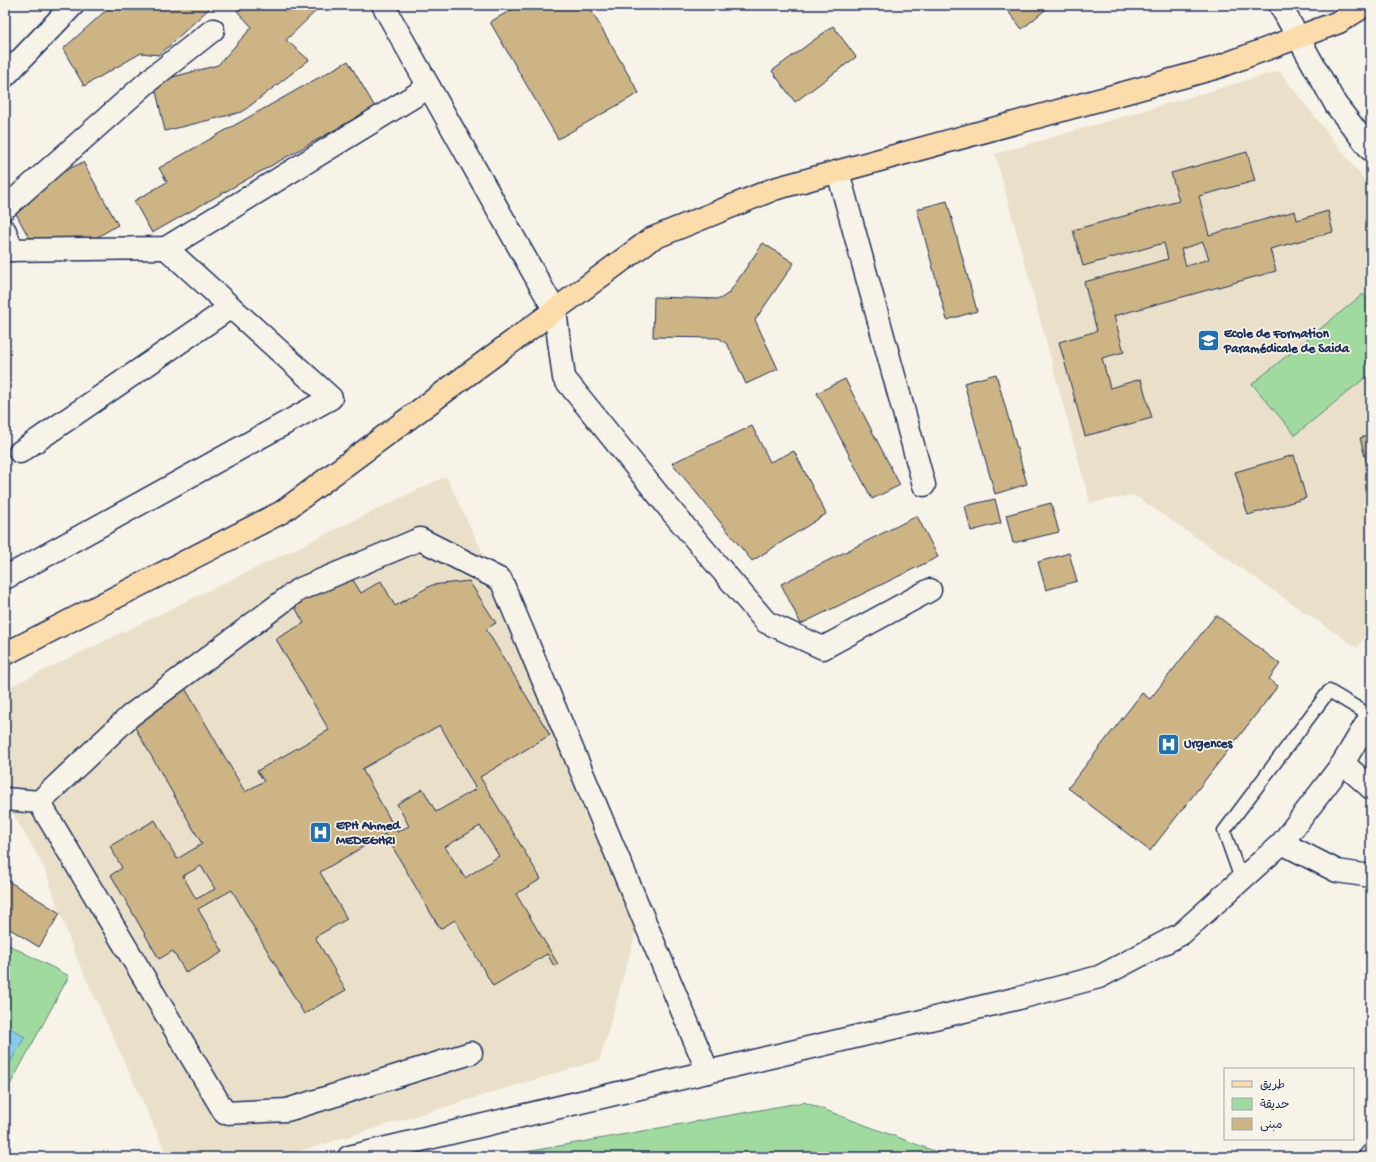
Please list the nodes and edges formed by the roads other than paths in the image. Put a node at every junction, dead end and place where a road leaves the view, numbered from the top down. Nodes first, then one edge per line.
1 (73, 5) edge
2 (383, 5) edge
3 (1280, 5) edge
4 (1366, 5) edge
5 (213, 30) dead end
6 (1298, 37) junction
7 (5, 76) edge
8 (429, 87) junction
9 (1371, 150) edge
10 (838, 172) junction
11 (5, 208) edge
12 (7, 244) edge
13 (166, 248) junction
14 (231, 307) junction
15 (555, 311) junction
16 (20, 452) dead end
17 (924, 485) dead end
18 (5, 578) edge
19 (930, 590) dead end
20 (5, 654) edge
21 (1371, 716) edge
22 (1343, 762) junction
23 (1371, 788) edge
24 (5, 799) edge
25 (39, 802) junction
26 (1282, 843) junction
27 (1371, 876) edge
28 (1241, 879) junction
29 (471, 1053) dead end
30 (708, 1072) junction
31 (348, 1157) edge

1 - 7 street
2 - 8 street
3 - 6 street
4 - 6 main road
5 - 11 street
6 - 9 street
6 - 10 main road
8 - 13 street
8 - 15 street
10 - 15 main road
10 - 17 street
12 - 13 street
13 - 14 street
14 - 16 street
14 - 18 street
15 - 19 street
15 - 20 main road
21 - 22 street
21 - 28 lane
22 - 23 street
22 - 26 street
24 - 25 street
25 - 29 street
25 - 30 street
26 - 27 street
26 - 28 street
28 - 30 street
30 - 31 street

